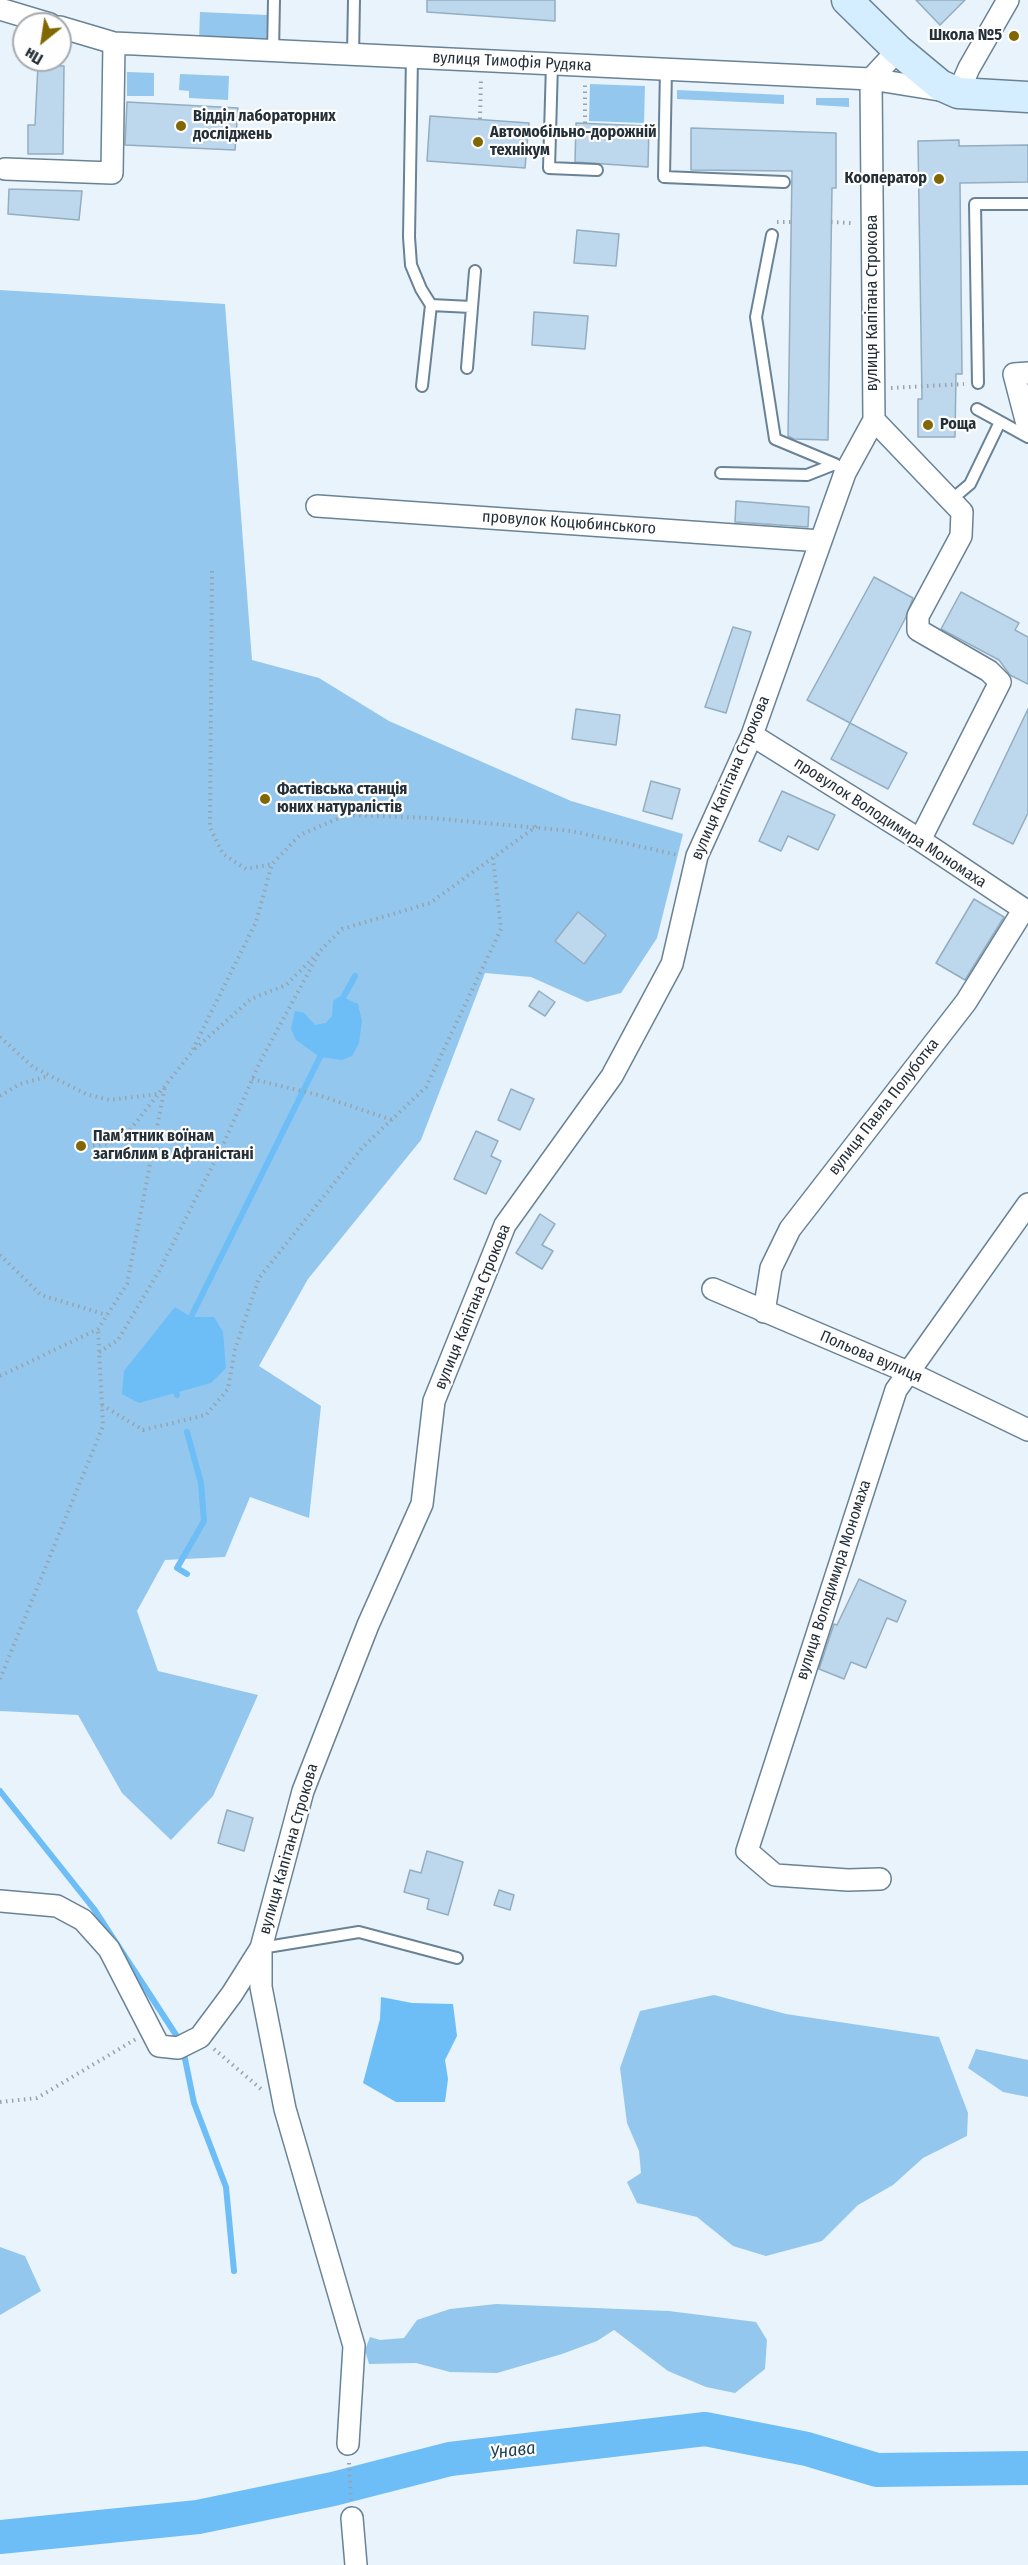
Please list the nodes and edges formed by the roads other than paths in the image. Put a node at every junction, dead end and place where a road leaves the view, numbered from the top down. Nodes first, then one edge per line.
1 (0, 0) edge
2 (274, 0) edge
3 (354, 0) edge
4 (847, 0) edge
5 (1008, 0) edge
6 (0, 9) edge
7 (72, 31) edge
8 (114, 43) junction
9 (898, 50) junction
10 (273, 51) junction
11 (353, 55) junction
12 (412, 57) junction
13 (552, 64) junction
14 (666, 69) junction
15 (871, 79) junction
16 (958, 93) junction
17 (1028, 97) edge
18 (5, 169) dead end
19 (597, 170) dead end
20 (784, 182) dead end
21 (1028, 204) edge
22 (772, 235) dead end
23 (475, 271) dead end
24 (431, 305) junction
25 (471, 308) junction
26 (467, 368) dead end
27 (1021, 373) edge
28 (978, 383) road end
29 (422, 386) dead end
30 (977, 409) dead end
31 (874, 420) junction
32 (1000, 422) junction
33 (1028, 428) edge
34 (1028, 437) edge
35 (840, 469) junction
36 (721, 472) dead end
37 (951, 500) junction
38 (318, 506) dead end
39 (821, 541) junction
40 (752, 735) junction
41 (920, 840) junction
42 (1026, 911) edge
43 (1028, 1204) edge
44 (713, 1289) dead end
45 (764, 1312) junction
46 (910, 1373) junction
47 (1028, 1430) edge
48 (880, 1879) dead end
49 (0, 1901) edge
50 (261, 1948) junction
51 (457, 1958) dead end
52 (348, 2444) road end
53 (352, 2518) road end
54 (356, 2565) edge

1 - 6 street
2 - 10 lane
3 - 11 lane
4 - 9 street
5 - 16 street
7 - 8 street, вулиця Тимофія Рудяка
8 - 10 street, вулиця Тимофія Рудяка
8 - 18 street
9 - 15 street
9 - 16 street
10 - 11 street, вулиця Тимофія Рудяка
11 - 12 street, вулиця Тимофія Рудяка
12 - 13 street, вулиця Тимофія Рудяка
12 - 24 lane
13 - 14 street, вулиця Тимофія Рудяка
13 - 19 lane
14 - 15 street, вулиця Тимофія Рудяка
14 - 20 lane
15 - 16 street, вулиця Тимофія Рудяка
15 - 31 street, вулиця Капітана Строкова
16 - 17 street
21 - 28 lane
22 - 35 lane
23 - 25 lane
24 - 25 lane
24 - 29 lane
25 - 26 lane
27 - 33 street
30 - 32 lane
31 - 35 street, вулиця Капітана Строкова
31 - 37 street
32 - 34 lane
32 - 37 lane
35 - 36 lane
35 - 39 street, вулиця Капітана Строкова
37 - 41 street
38 - 39 street, провулок Коцюбинського
39 - 40 street, вулиця Капітана Строкова
40 - 41 street, провулок Володимира Мономаха
40 - 50 street, вулиця Капітана Строкова
41 - 42 street, провулок Володимира Мономаха
42 - 45 street, вулиця Павла Полуботка
43 - 46 street, вулиця Володимира Мономаха
44 - 45 street, Польова вулиця
45 - 46 street, Польова вулиця
46 - 47 street, Польова вулиця
46 - 48 street, вулиця Володимира Мономаха
49 - 50 street
50 - 51 lane
50 - 52 street, вулиця Капітана Строкова
53 - 54 street

